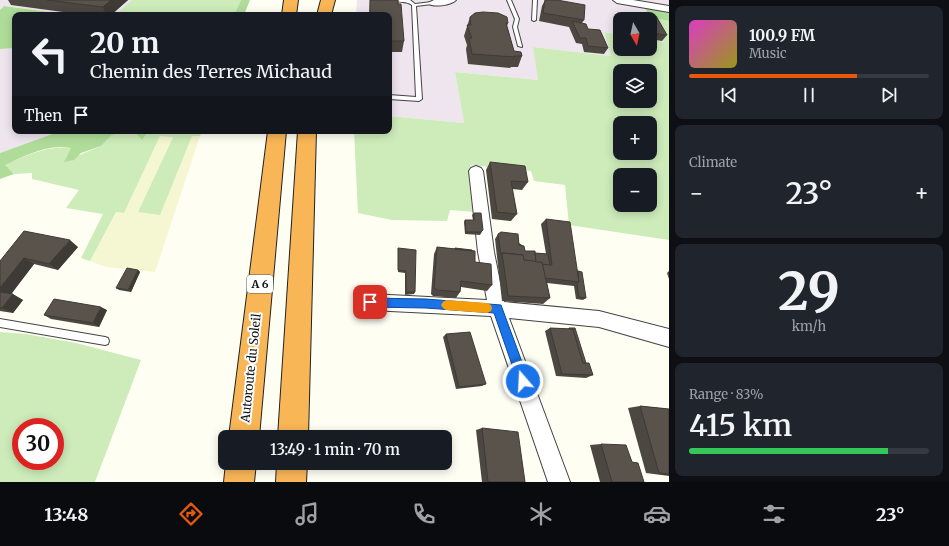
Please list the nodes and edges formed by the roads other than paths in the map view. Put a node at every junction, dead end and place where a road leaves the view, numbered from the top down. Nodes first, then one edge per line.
1 (291, 0) edge
2 (328, 0) edge
3 (397, 0) edge
4 (452, 0) edge
5 (509, 0) edge
6 (535, 0) edge
7 (617, 0) edge
8 (432, 4) joint
9 (414, 5) junction
10 (669, 9) edge
11 (289, 12) edge
12 (317, 12) edge
13 (534, 20) dead end
14 (520, 46) dead end
15 (392, 97) edge
16 (277, 134) edge
17 (307, 134) edge
18 (476, 172) dead end
19 (370, 302) dead end
20 (497, 309) junction
21 (0, 323) edge
22 (669, 338) edge
23 (105, 340) dead end
24 (245, 430) edge
25 (293, 430) edge
26 (240, 470) edge
27 (292, 470) edge
28 (239, 482) edge
29 (291, 482) edge
30 (559, 482) edge

1 - 11 highway
2 - 12 highway
3 - 9 lane
4 - 8 street
5 - 14 lane
6 - 13 lane
7 - 10 street
8 - 9 lane
9 - 15 lane
16 - 24 highway, Autoroute du Soleil / A 6
17 - 25 highway
18 - 20 street
19 - 20 street
20 - 22 street
20 - 30 street
21 - 23 lane
26 - 28 highway
27 - 29 highway

